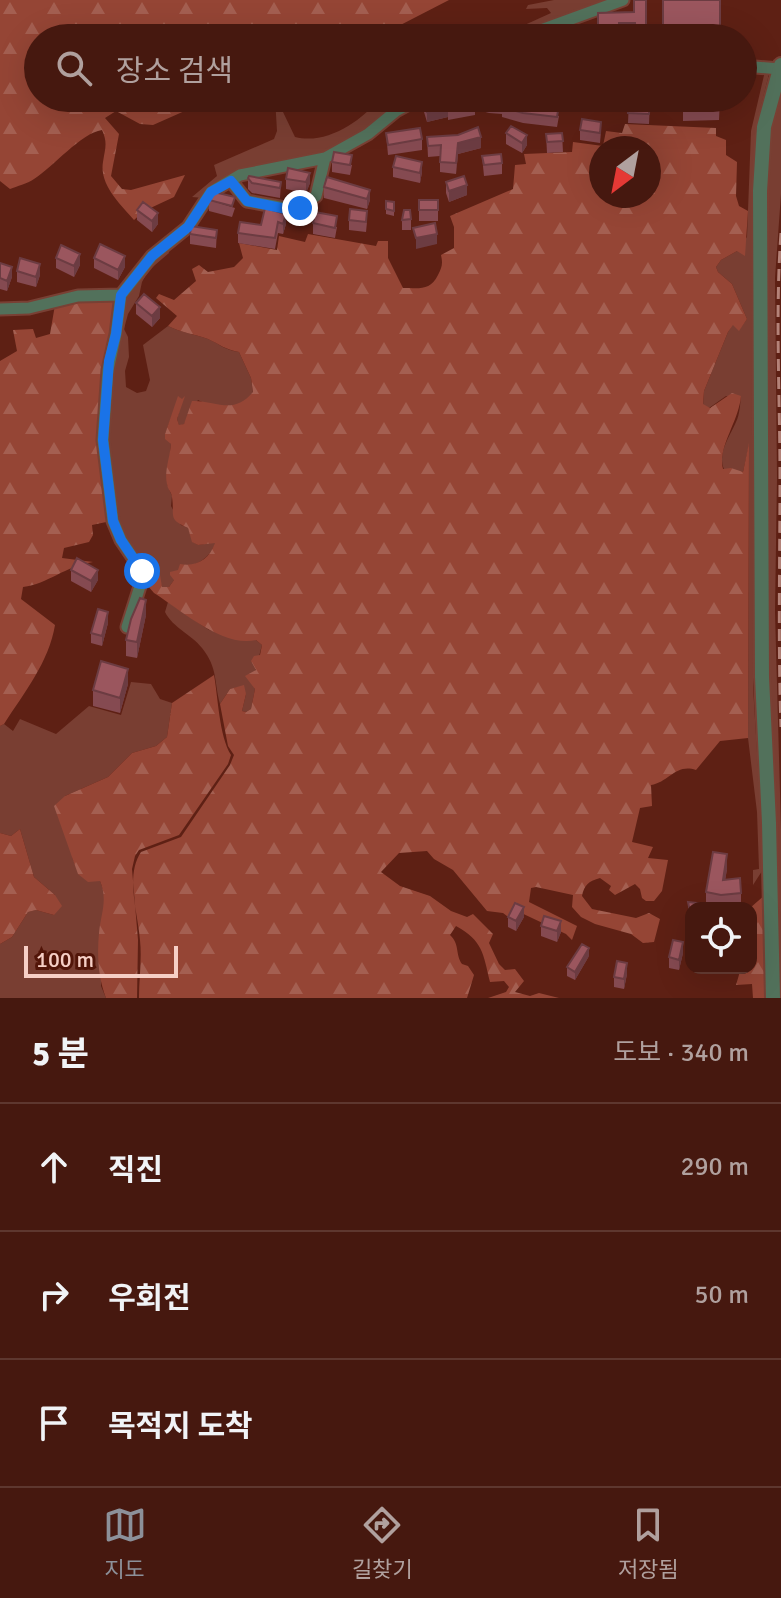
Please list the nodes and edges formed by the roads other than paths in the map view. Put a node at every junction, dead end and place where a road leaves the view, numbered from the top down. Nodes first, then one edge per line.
1 (623, 0) edge
2 (557, 24) edge
3 (757, 66) edge
4 (780, 67) edge
5 (395, 112) edge
6 (325, 158) junction
7 (231, 181) junction
8 (121, 295) junction
9 (0, 309) edge
10 (127, 627) edge
11 (773, 998) edge

1 - 2 street
3 - 4 street
4 - 11 street
5 - 6 street
6 - 7 street
6 - 7 street
7 - 8 street
8 - 9 street
8 - 10 street

